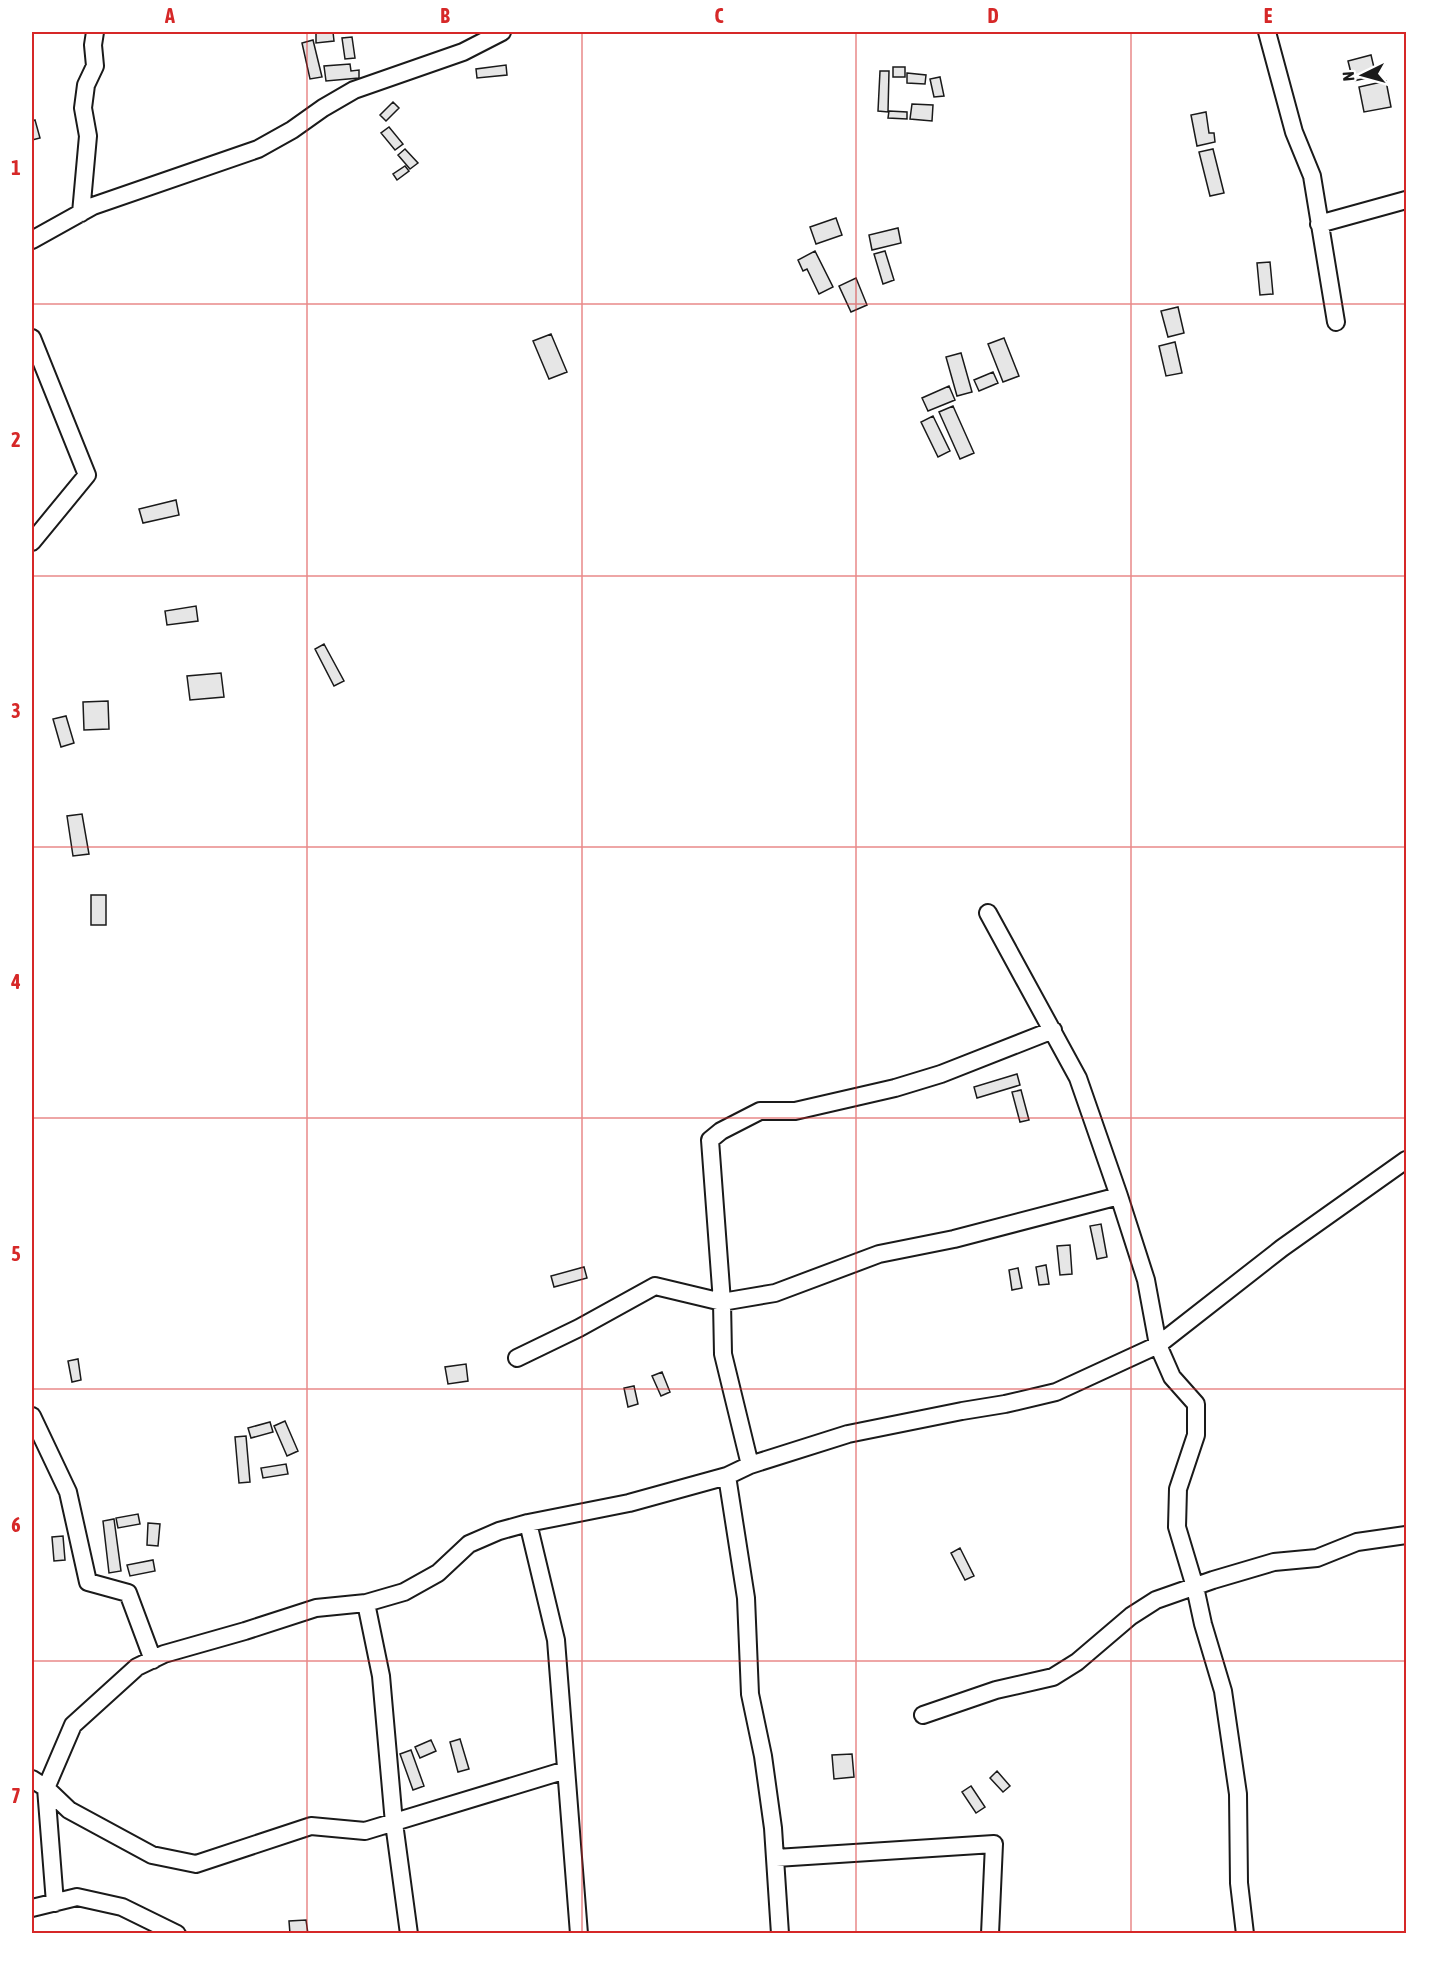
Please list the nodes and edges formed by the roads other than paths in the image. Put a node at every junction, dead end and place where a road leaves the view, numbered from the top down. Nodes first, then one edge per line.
1 (95, 32) edge
2 (502, 32) edge
3 (1268, 32) edge
4 (1407, 200) edge
5 (81, 213) junction
6 (1319, 224) junction
7 (32, 240) edge
8 (1336, 322) dead end
9 (32, 338) edge
10 (32, 542) edge
11 (988, 913) dead end
12 (1053, 1030) junction
13 (1407, 1160) edge
14 (1119, 1196) junction
15 (722, 1302) junction
16 (1158, 1345) junction
17 (517, 1358) dead end
18 (32, 1416) edge
19 (750, 1465) junction
20 (727, 1476) junction
21 (528, 1522) junction
22 (1407, 1535) edge
23 (1195, 1587) junction
24 (366, 1603) junction
25 (153, 1660) junction
26 (923, 1715) dead end
27 (566, 1770) junction
28 (32, 1779) edge
29 (46, 1788) junction
30 (394, 1823) junction
31 (776, 1858) junction
32 (55, 1903) junction
33 (32, 1908) edge
34 (177, 1934) edge
35 (410, 1934) edge
36 (579, 1934) edge
37 (780, 1934) edge
38 (990, 1934) edge
39 (1245, 1934) edge

1 - 5 street
2 - 5 street
3 - 6 street
4 - 6 street
5 - 7 street
6 - 8 street
9 - 10 street
11 - 12 street
12 - 14 street
12 - 15 street
13 - 16 street
14 - 15 street
14 - 16 street
15 - 17 street
15 - 19 street
16 - 19 street
16 - 23 street
18 - 25 street
19 - 20 street
20 - 21 street
20 - 31 street
21 - 24 street
21 - 27 street
22 - 23 street
23 - 26 street
23 - 39 street
24 - 25 street
24 - 30 street
25 - 29 street
27 - 30 street
27 - 36 street
28 - 29 street
29 - 30 street
29 - 32 street
30 - 35 street
31 - 37 street
31 - 38 street
32 - 33 street
32 - 34 street

